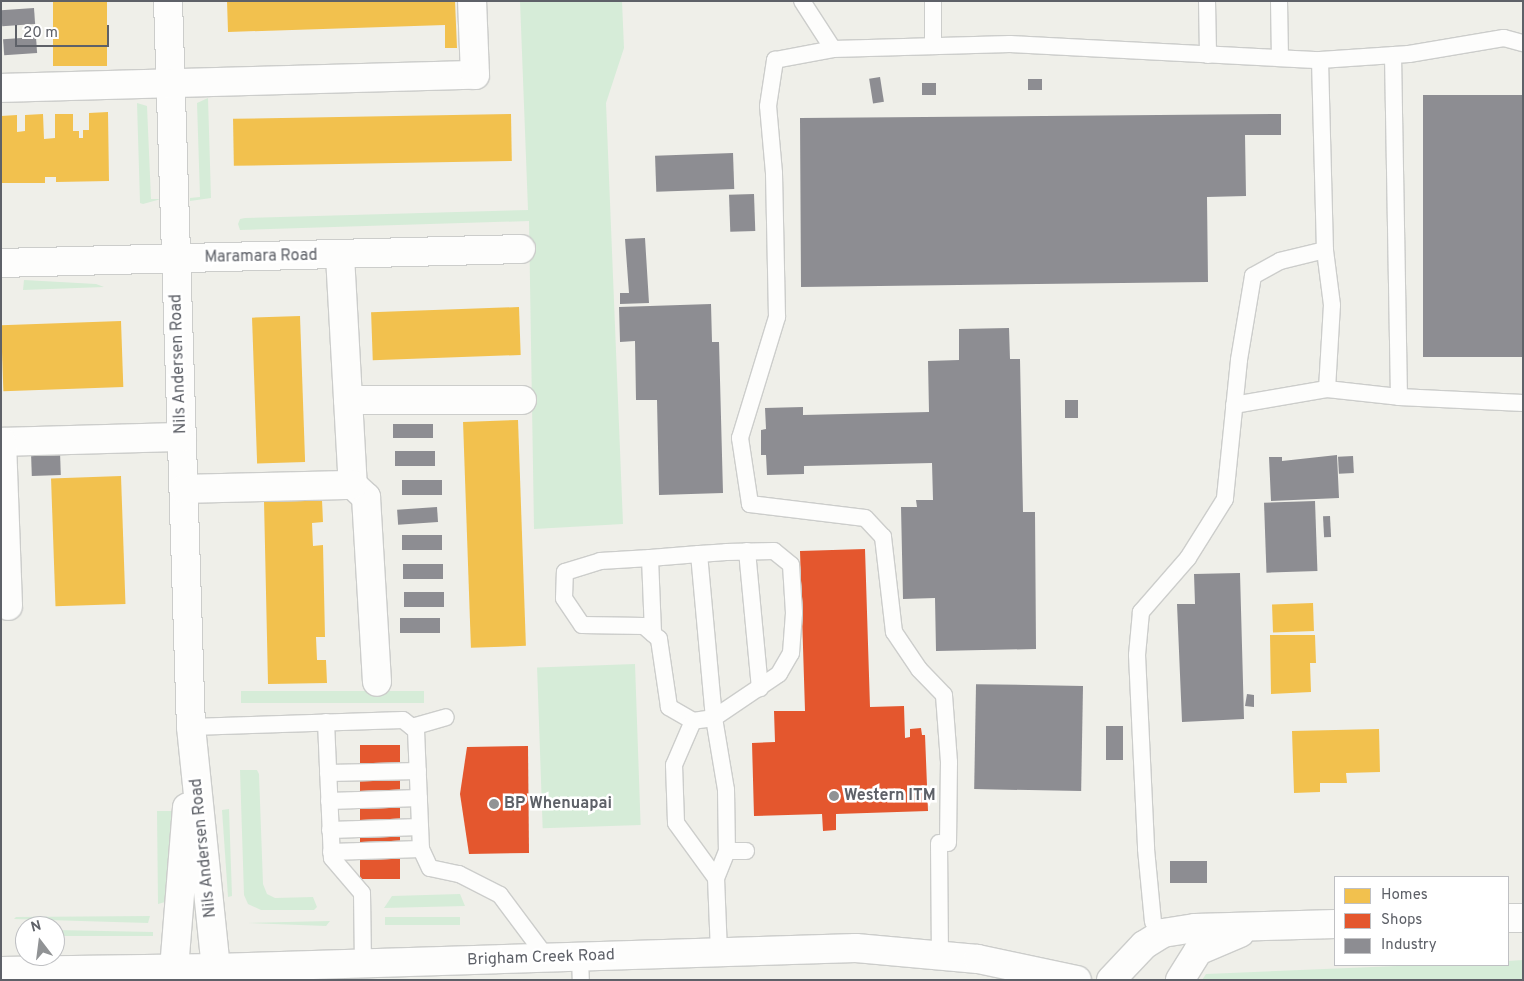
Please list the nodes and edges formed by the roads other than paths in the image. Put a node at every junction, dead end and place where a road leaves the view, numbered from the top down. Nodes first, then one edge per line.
1 (168, 1) edge
2 (472, 1) edge
3 (802, 1) edge
4 (933, 1) edge
5 (1208, 1) edge
6 (1278, 1) edge
7 (1523, 43) edge
8 (933, 46) junction
9 (833, 49) junction
10 (1208, 54) junction
11 (1393, 55) junction
12 (1280, 58) junction
13 (1320, 60) junction
14 (170, 83) junction
15 (1, 88) edge
16 (521, 250) dead end
17 (1325, 250) junction
18 (340, 256) junction
19 (175, 259) junction
20 (1, 263) edge
21 (1327, 389) junction
22 (1398, 397) junction
23 (348, 400) junction
24 (522, 400) dead end
25 (1523, 403) edge
26 (1234, 406) junction
27 (182, 437) junction
28 (2, 442) edge
29 (353, 485) junction
30 (184, 489) junction
31 (747, 552) junction
32 (699, 554) junction
33 (650, 558) junction
34 (8, 606) dead end
35 (653, 634) junction
36 (377, 682) dead end
37 (760, 688) junction
38 (446, 717) dead end
39 (714, 718) junction
40 (693, 721) junction
41 (326, 722) junction
42 (191, 727) junction
43 (412, 727) junction
44 (418, 771) junction
45 (328, 774) junction
46 (419, 798) junction
47 (329, 801) junction
48 (420, 827) junction
49 (330, 830) junction
50 (421, 849) junction
51 (727, 851) junction
52 (746, 851) dead end
53 (331, 852) junction
54 (716, 878) junction
55 (1509, 918) edge
56 (1523, 918) edge
57 (1153, 922) dead end
58 (1334, 924) edge
59 (1255, 926) junction
60 (719, 952) junction
61 (940, 956) junction
62 (547, 958) junction
63 (364, 964) junction
64 (216, 968) junction
65 (581, 968) edge
66 (174, 969) junction
67 (1, 971) edge
68 (432, 971) edge
69 (1078, 980) edge
70 (1111, 980) edge
71 (1180, 980) edge

1 - 14 street, Nils Andersen Road
2 - 14 street
3 - 9 lane
4 - 8 lane
5 - 10 lane
6 - 12 lane
7 - 11 lane
8 - 9 lane
8 - 10 lane
9 - 61 lane
10 - 12 lane
11 - 13 lane
11 - 22 lane
12 - 13 lane
13 - 17 lane
14 - 15 street
14 - 19 street, Nils Andersen Road
16 - 18 street, Maramara Road
17 - 21 lane
17 - 26 lane
18 - 19 street, Maramara Road
18 - 23 street
19 - 20 street, Maramara Road
19 - 27 street, Nils Andersen Road
21 - 22 lane
21 - 26 lane
22 - 25 lane
23 - 24 street
23 - 29 street
26 - 57 lane
27 - 28 street
27 - 30 street, Nils Andersen Road
28 - 34 street
29 - 30 street
29 - 36 street
30 - 42 street, Nils Andersen Road
31 - 32 lane
31 - 37 lane
31 - 37 lane
32 - 33 lane
32 - 39 lane
33 - 35 lane
33 - 35 lane
35 - 40 lane
37 - 39 lane
38 - 43 lane
39 - 40 lane
39 - 51 lane
40 - 54 lane
41 - 42 lane
41 - 43 lane
41 - 45 lane
42 - 64 street, Nils Andersen Road
42 - 66 street, Nils Andersen Road
43 - 44 lane
44 - 45 lane
44 - 46 lane
45 - 47 lane
46 - 47 lane
46 - 48 lane
47 - 49 lane
48 - 49 lane
48 - 50 lane
49 - 53 lane
50 - 53 lane
50 - 62 lane
51 - 52 lane
51 - 54 lane
53 - 63 lane
54 - 60 lane
55 - 56 street
58 - 59 street
59 - 70 street
59 - 71 street
60 - 61 street, Brigham Creek Road
60 - 65 street, Brigham Creek Road
61 - 69 street, Brigham Creek Road
62 - 65 street, Brigham Creek Road
62 - 68 street, Brigham Creek Road
63 - 64 street, Brigham Creek Road
63 - 68 street, Brigham Creek Road
64 - 66 street, Brigham Creek Road
66 - 67 street, Brigham Creek Road

